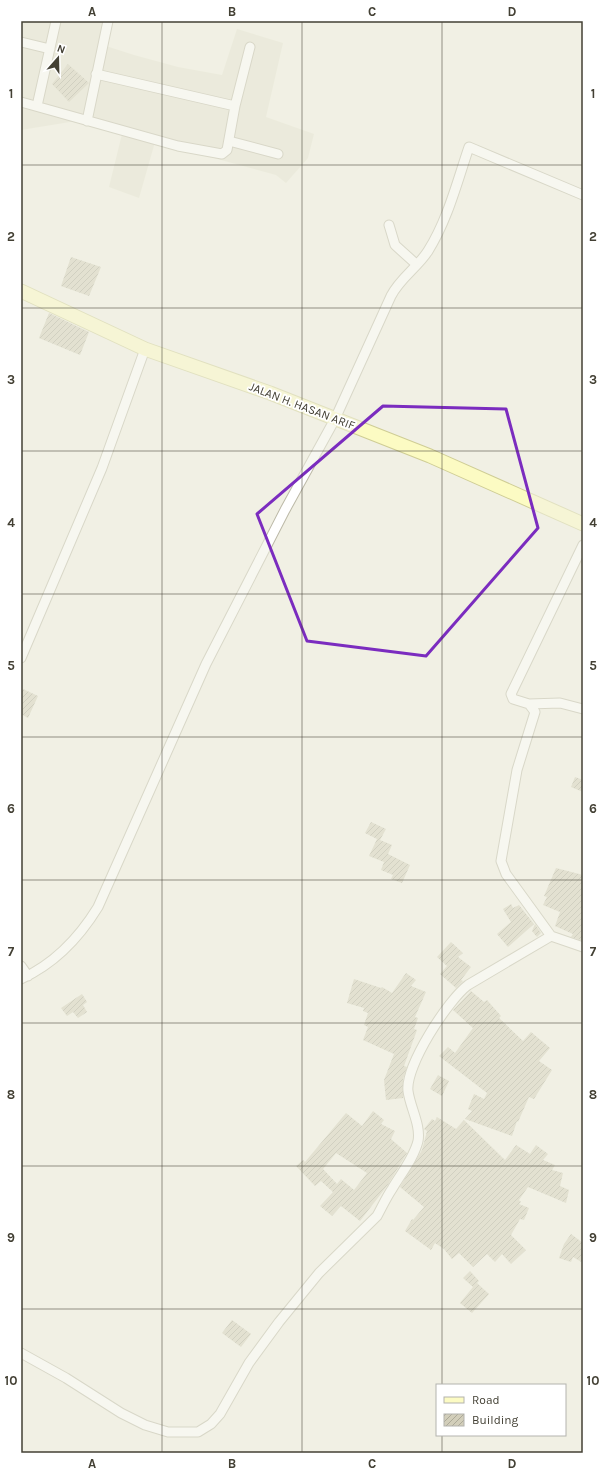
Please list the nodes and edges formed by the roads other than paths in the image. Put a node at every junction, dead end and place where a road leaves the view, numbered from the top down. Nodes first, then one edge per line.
1 (56, 21) edge
2 (108, 21) edge
3 (21, 42) edge
4 (250, 47) dead end
5 (50, 49) junction
6 (96, 74) junction
7 (21, 102) edge
8 (38, 106) junction
9 (235, 106) junction
10 (87, 121) junction
11 (229, 141) junction
12 (278, 154) dead end
13 (583, 195) edge
14 (389, 225) dead end
15 (416, 264) junction
16 (21, 291) edge
17 (145, 349) junction
18 (331, 417) junction
19 (583, 524) edge
20 (583, 545) edge
21 (21, 658) edge
22 (529, 704) junction
23 (583, 709) edge
24 (551, 936) junction
25 (583, 947) edge
26 (23, 972) edge
27 (21, 1352) edge

1 - 5 street
2 - 6 street
3 - 5 street
4 - 9 street
5 - 8 street
6 - 9 street
6 - 10 street
7 - 8 street
8 - 10 street
9 - 11 street
10 - 11 street
11 - 12 street
13 - 15 street
14 - 15 street
15 - 18 street
16 - 17 main road, JALAN H. HASAN ARIF
17 - 18 main road, JALAN H. HASAN ARIF
17 - 21 street
18 - 19 main road, JALAN H. HASAN ARIF
18 - 26 street
20 - 22 street
22 - 23 street
22 - 24 street
24 - 25 street
24 - 27 street

